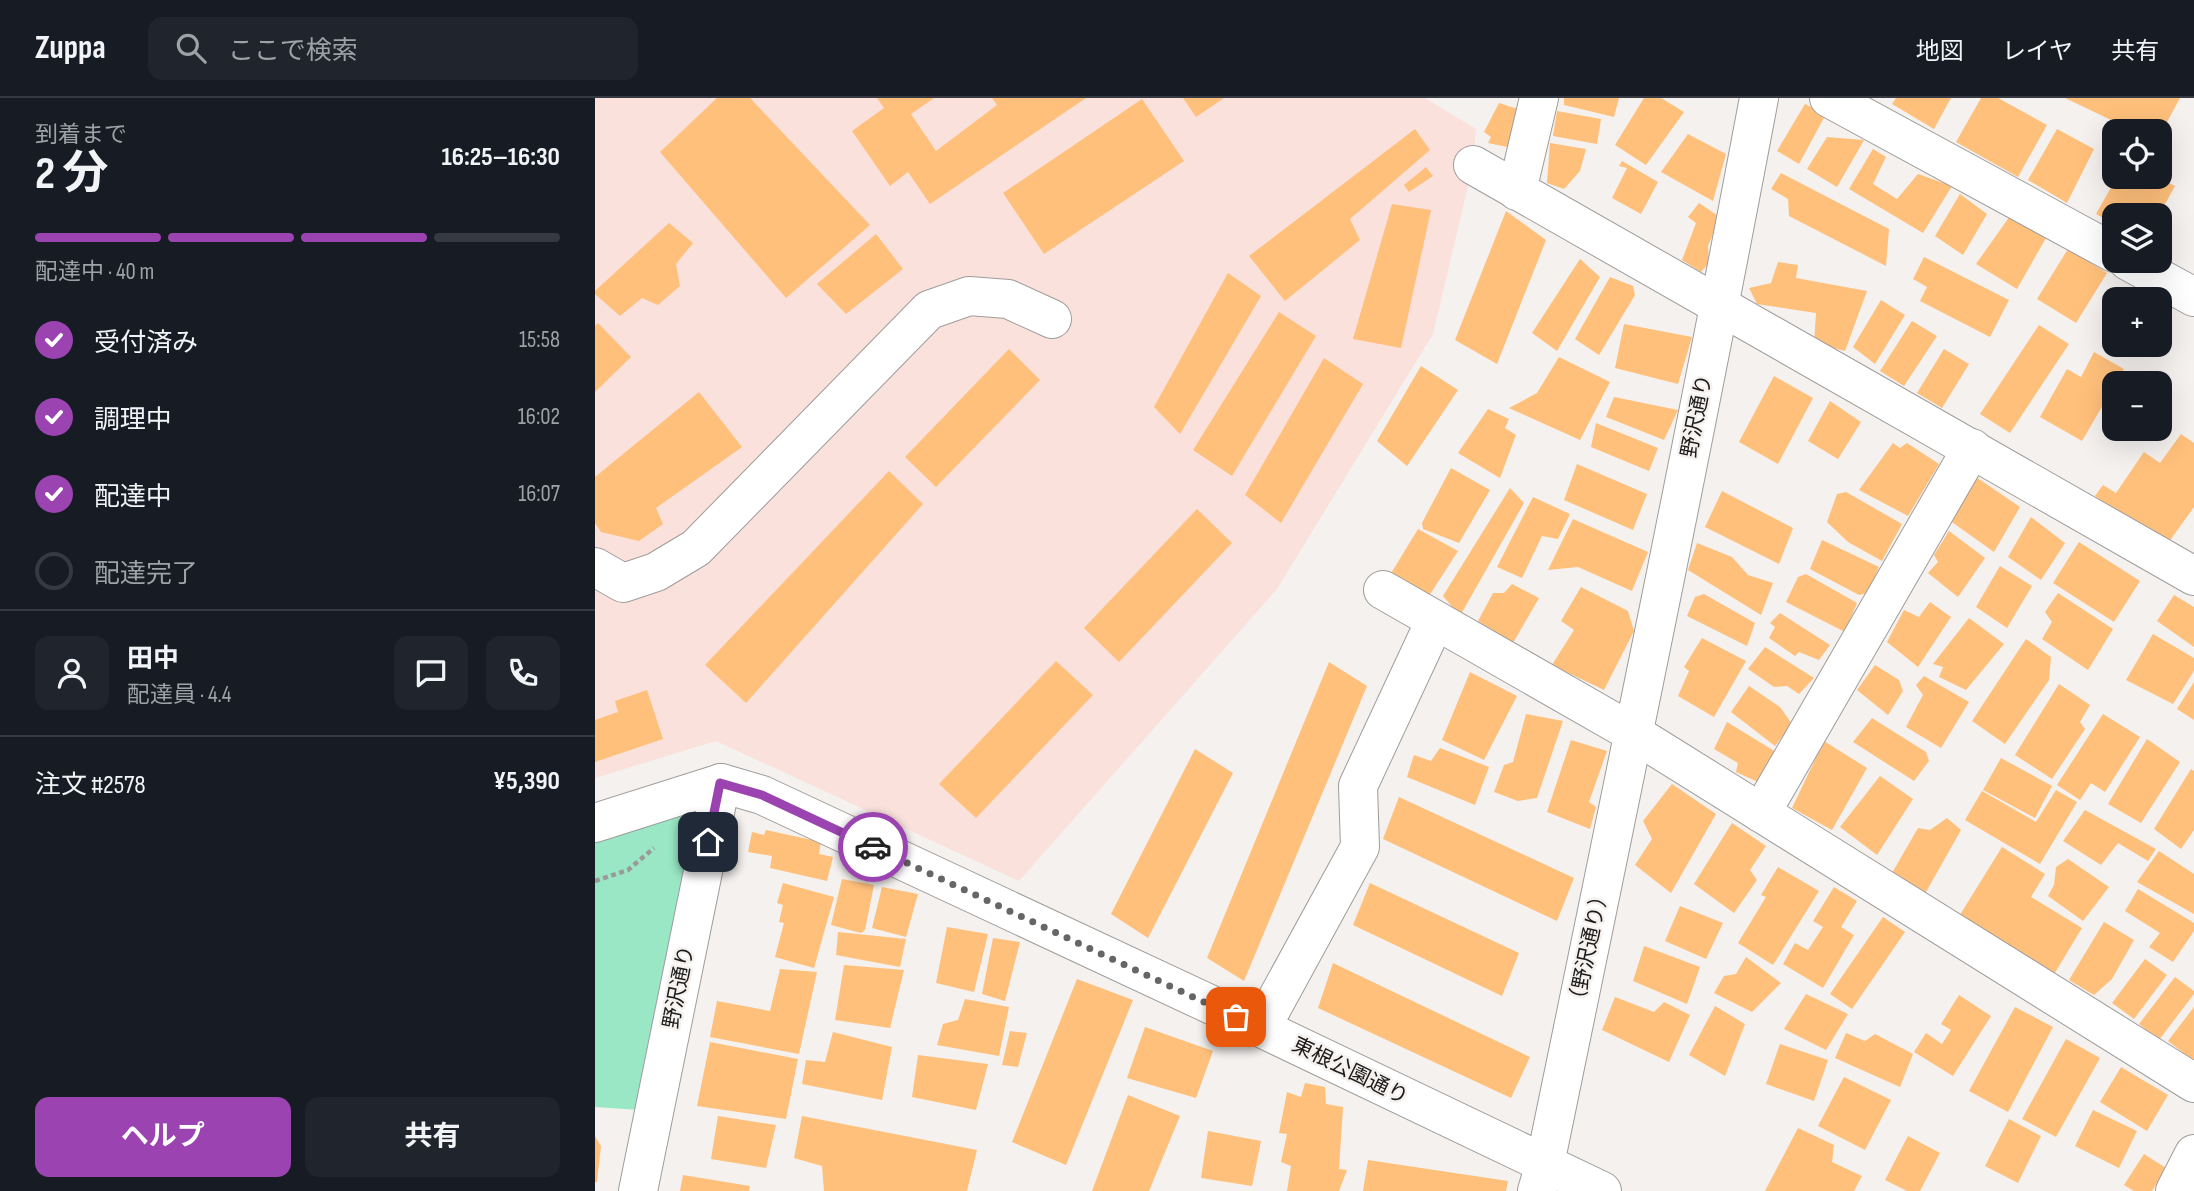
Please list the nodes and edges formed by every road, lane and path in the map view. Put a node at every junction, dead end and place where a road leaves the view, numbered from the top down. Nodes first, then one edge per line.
1 (1539, 98) edge
2 (1759, 98) edge
3 (1829, 98) edge
4 (1473, 165) dead end
5 (1517, 191) junction
6 (2102, 246) edge
7 (2149, 273) edge
8 (2194, 297) edge
9 (1719, 307) junction
10 (1052, 319) dead end
11 (1972, 448) junction
12 (595, 567) edge
13 (2194, 576) edge
14 (1383, 590) dead end
15 (1436, 621) junction
16 (1633, 733) junction
17 (720, 783) junction
18 (1761, 813) junction
19 (595, 823) edge
20 (657, 846) dead end
21 (595, 881) edge
22 (1261, 1028) junction
23 (2194, 1083) edge
24 (2194, 1154) edge
25 (1541, 1177) edge
26 (638, 1191) edge
27 (1602, 1191) edge
28 (2175, 1191) edge

1 - 5 street
2 - 9 street, 野沢通り
3 - 6 street
4 - 5 street
5 - 9 street
7 - 8 street
9 - 11 street
9 - 16 street, 野沢通り
10 - 12 street
11 - 13 street
11 - 18 street
14 - 15 street
15 - 16 street
15 - 22 street
16 - 18 street
16 - 25 street, （野沢通り）
17 - 19 street
17 - 22 street, 東根公園通り
17 - 26 street, 野沢通り
18 - 23 street
20 - 21 path
22 - 25 street, 東根公園通り
24 - 28 street
25 - 27 street, 東根公園通り

